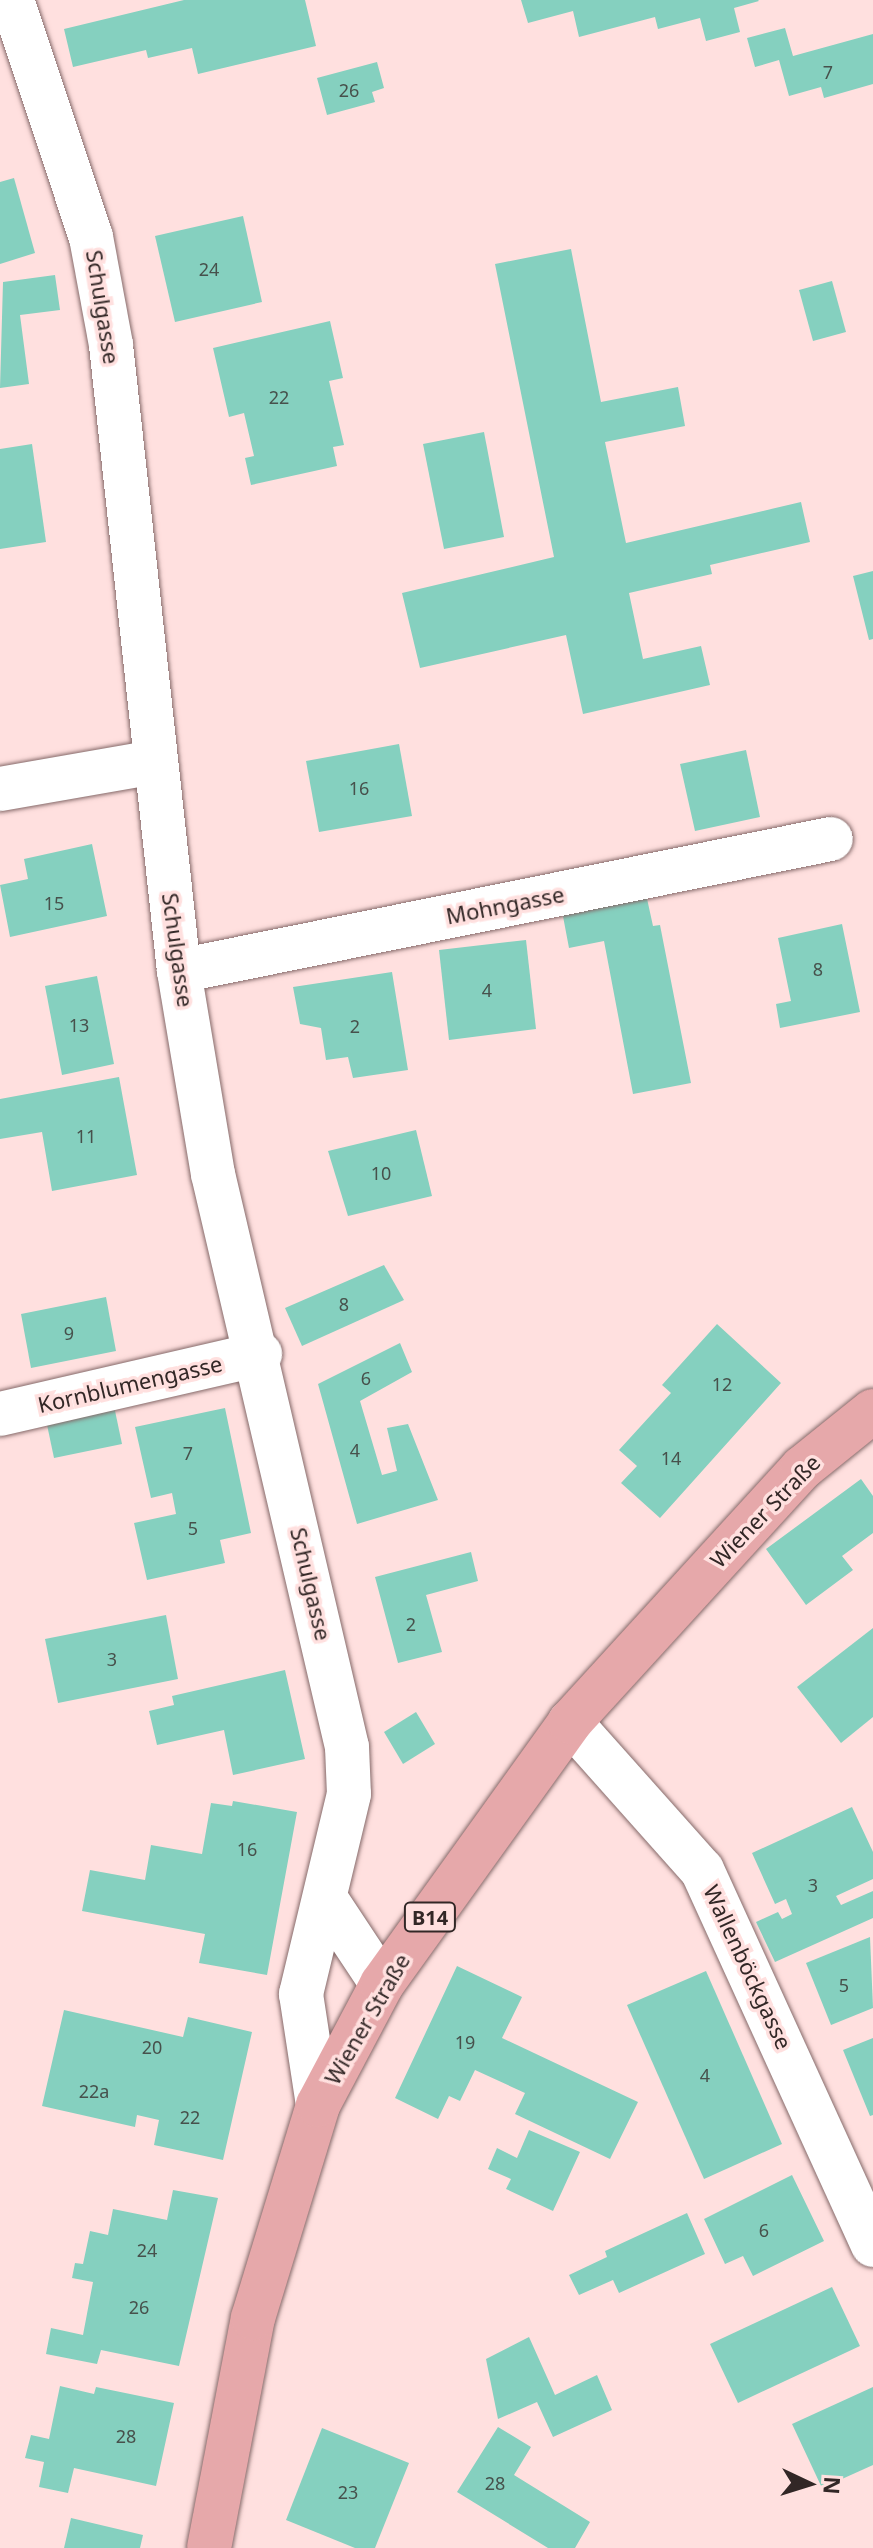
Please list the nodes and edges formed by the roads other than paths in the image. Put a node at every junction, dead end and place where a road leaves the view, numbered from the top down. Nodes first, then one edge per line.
1 (12, 26) edge
2 (155, 762) junction
3 (0, 789) edge
4 (831, 839) dead end
5 (179, 971) junction
6 (260, 1354) junction
7 (873, 1411) edge
8 (0, 1414) edge
9 (570, 1722) junction
10 (325, 1898) junction
11 (382, 1984) junction
12 (318, 2105) junction
13 (873, 2245) edge
14 (209, 2548) edge

1 - 2 street, Schulgasse
2 - 3 street
2 - 5 street, Schulgasse
4 - 5 street, Mohngasse
5 - 6 street, Schulgasse
6 - 8 street, Kornblumengasse
6 - 10 street, Schulgasse
7 - 9 main road, Wiener Straße / B14
9 - 11 main road, Wiener Straße / B14
9 - 13 street, Wallenböckgasse
10 - 11 street
10 - 12 street, Schulgasse
11 - 12 main road, Wiener Straße / B14
12 - 14 main road, Wiener Straße / B14

